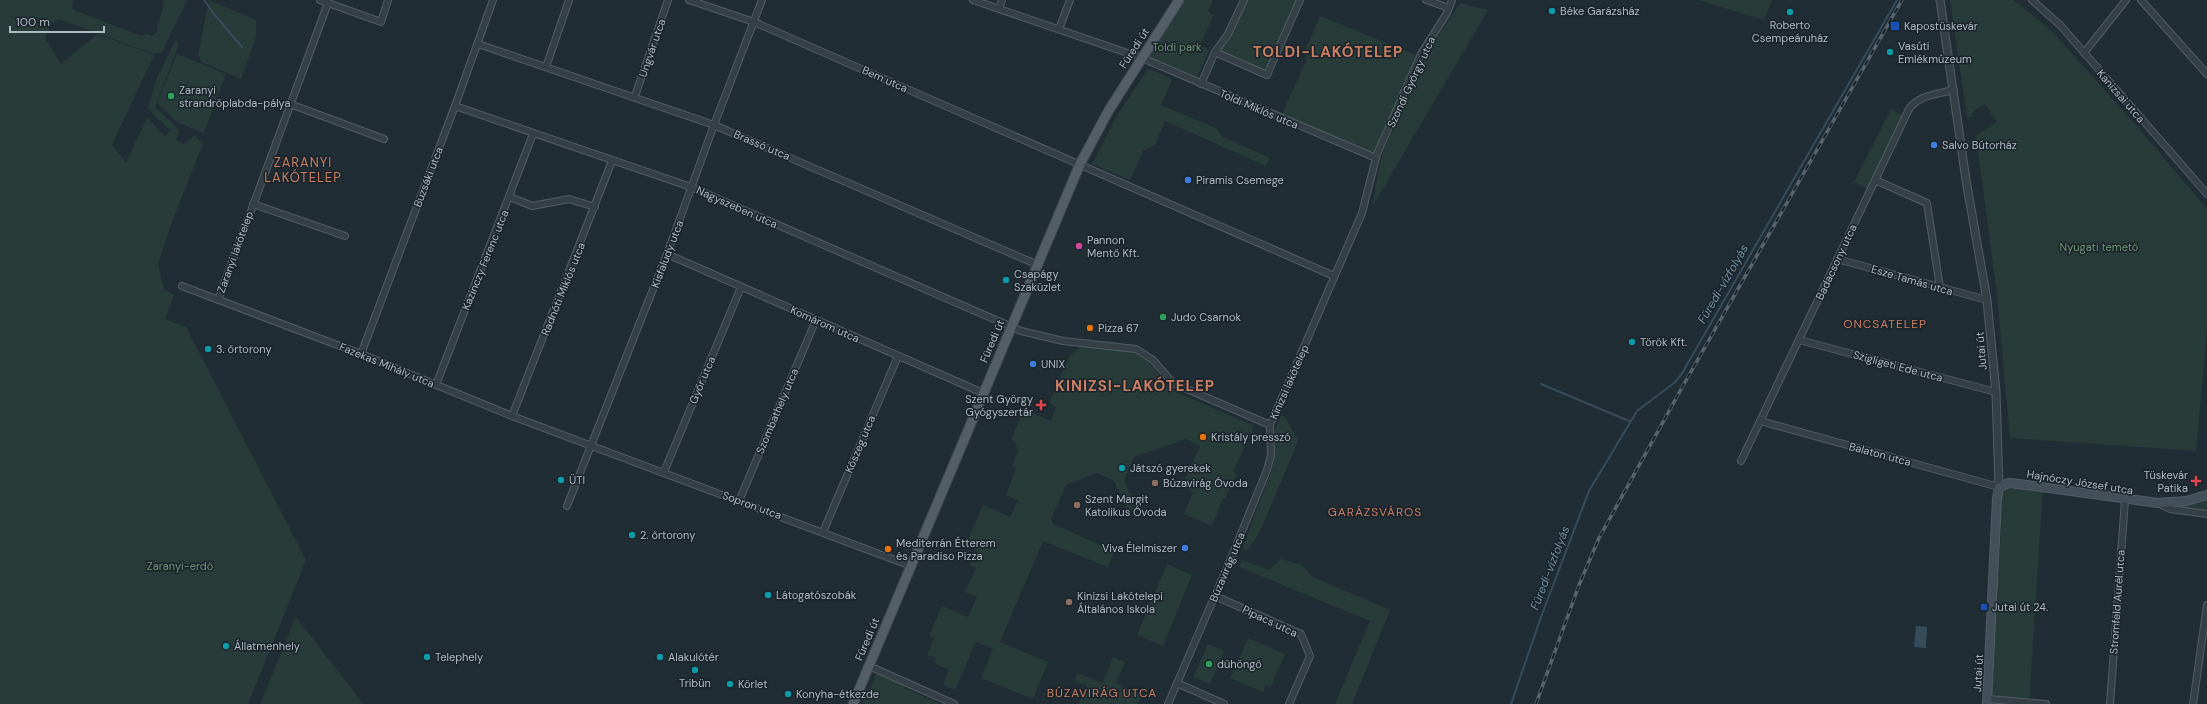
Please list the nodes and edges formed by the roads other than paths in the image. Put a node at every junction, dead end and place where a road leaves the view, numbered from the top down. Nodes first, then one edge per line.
1 (320, 0) edge
2 (388, 0) edge
3 (493, 0) edge
4 (569, 0) edge
5 (668, 0) edge
6 (689, 0) edge
7 (762, 0) edge
8 (973, 0) edge
9 (1002, 0) edge
10 (1070, 0) edge
11 (1180, 0) edge
12 (1244, 0) edge
13 (1300, 0) edge
14 (1426, 0) edge
15 (1452, 0) edge
16 (1940, 0) edge
17 (2032, 0) edge
18 (2126, 0) edge
19 (2141, 0) edge
20 (328, 3) junction
21 (1449, 8) junction
22 (999, 9) junction
23 (754, 22) junction
24 (1059, 29) junction
25 (478, 44) junction
26 (1215, 52) junction
27 (2084, 52) junction
28 (1142, 58) junction
29 (546, 67) junction
30 (2207, 74) edge
31 (1201, 84) junction
32 (1954, 90) junction
33 (635, 96) junction
34 (290, 104) junction
35 (455, 106) junction
36 (714, 125) junction
37 (533, 134) junction
38 (384, 139) dead end
39 (1376, 158) junction
40 (612, 161) junction
41 (1080, 164) junction
42 (1875, 180) junction
43 (691, 187) junction
44 (2207, 194) edge
45 (510, 197) junction
46 (253, 204) junction
47 (595, 207) junction
48 (345, 236) dead end
49 (667, 254) junction
50 (1838, 259) junction
51 (1038, 265) junction
52 (1334, 276) junction
53 (182, 286) dead end
54 (741, 287) junction
55 (1940, 288) junction
56 (218, 300) junction
57 (1987, 300) junction
58 (816, 320) junction
59 (1011, 327) junction
60 (1799, 340) junction
61 (361, 354) junction
62 (898, 356) junction
63 (436, 385) junction
64 (1996, 392) junction
65 (983, 393) junction
66 (512, 416) junction
67 (1760, 421) junction
68 (1270, 425) junction
69 (592, 446) junction
70 (1740, 461) dead end
71 (664, 472) junction
72 (1999, 487) junction
73 (2207, 495) edge
74 (2125, 500) junction
75 (739, 501) junction
76 (2158, 503) junction
77 (567, 506) dead end
78 (2207, 514) edge
79 (823, 532) junction
80 (911, 566) junction
81 (1215, 596) junction
82 (2207, 605) edge
83 (868, 666) junction
84 (1177, 683) junction
85 (1988, 701) edge
86 (853, 704) edge
87 (954, 704) edge
88 (1168, 704) edge
89 (1224, 704) edge
90 (1289, 704) edge
91 (2046, 704) edge
92 (2110, 704) edge
93 (2193, 704) edge

1 - 20 street
2 - 20 street
3 - 25 street, Buzsáki utca
4 - 29 street
5 - 33 street, Ungvár utca
6 - 23 street, Bem utca
7 - 23 street, Kisfaludy utca
8 - 22 street, Toldi Miklós utca
9 - 22 street
10 - 24 street
11 - 28 main road, Füredi út
12 - 26 street
13 - 26 street
14 - 21 street
15 - 21 street, Szondi György utca
16 - 32 street, Jutai út
17 - 27 street, Kanizsai utca
18 - 27 street
19 - 30 street
20 - 34 street, Zaranyi lakótelep
21 - 39 street, Szondi György utca
22 - 24 street, Toldi Miklós utca
23 - 36 street, Kisfaludy utca
23 - 41 street, Bem utca
24 - 28 street, Toldi Miklós utca
25 - 29 street, Brassó utca
25 - 35 street, Buzsáki utca
26 - 31 street
27 - 44 street, Kanizsai utca
28 - 31 street, Toldi Miklós utca
28 - 41 main road, Füredi út
29 - 33 street, Brassó utca
31 - 39 street, Toldi Miklós utca
32 - 42 street, Badacsony utca
32 - 57 street, Jutai út
33 - 36 street, Brassó utca
34 - 38 street
34 - 46 street, Zaranyi lakótelep
35 - 37 street, Nagyszeben utca
35 - 61 street, Buzsáki utca
36 - 43 street, Kisfaludy utca
36 - 51 street, Brassó utca
37 - 40 street, Nagyszeben utca
37 - 45 street, Kazinczy Ferenc utca
39 - 52 street, Kinizsi lakótelep
40 - 43 street, Nagyszeben utca
40 - 47 street, Radnóti Miklós utca
41 - 51 main road, Füredi út
41 - 52 street
42 - 50 street, Badacsony utca
42 - 55 street
43 - 49 street, Kisfaludy utca
43 - 59 street, Nagyszeben utca
45 - 47 street
45 - 63 street, Kazinczy Ferenc utca
46 - 48 street, Zaranyi lakótelep
46 - 56 street, Zaranyi lakótelep
47 - 66 street, Radnóti Miklós utca
49 - 54 street, Komárom utca
49 - 69 street, Kisfaludy utca
50 - 55 street, Esze Tamás utca
50 - 60 street, Badacsony utca
51 - 59 main road, Füredi út
52 - 68 street, Kinizsi lakótelep
53 - 56 street, Fazekas Mihály utca
54 - 58 street, Komárom utca
54 - 71 street, Győr utca
55 - 57 street, Esze Tamás utca
56 - 61 street, Fazekas Mihály utca
57 - 64 street, Jutai út
58 - 62 street, Komárom utca
58 - 75 street, Szombathely utca
59 - 65 main road, Füredi út
59 - 68 street, Kinizsi lakótelep
60 - 64 street, Szigligeti Ede utca
60 - 67 street, Badacsony utca
61 - 63 street, Fazekas Mihály utca
62 - 65 street, Komárom utca
62 - 79 street, Kőszeg utca
63 - 66 street, Fazekas Mihály utca
64 - 72 street, Jutai út
65 - 80 main road, Füredi út
66 - 69 street, Fazekas Mihály utca
67 - 70 street, Badacsony utca
67 - 72 street, Balaton utca
68 - 81 street, Búzavirág utca
69 - 71 street, Sopron utca
69 - 77 street, Kisfaludy utca
71 - 75 street, Sopron utca
72 - 74 main road, Hajnóczy József utca
72 - 85 main road, Jutai út
73 - 76 main road, Hajnóczy József utca
74 - 76 main road, Hajnóczy József utca
74 - 92 street, Stromfeld Aurél utca
75 - 79 street, Sopron utca
76 - 78 street, Hajnóczy József utca
79 - 80 street, Sopron utca
80 - 83 main road, Füredi út
81 - 84 street, Búzavirág utca
81 - 90 street, Pipacs utca
82 - 93 street
83 - 86 main road, Füredi út
83 - 87 street
84 - 88 street, Búzavirág utca
84 - 89 street
85 - 91 street

